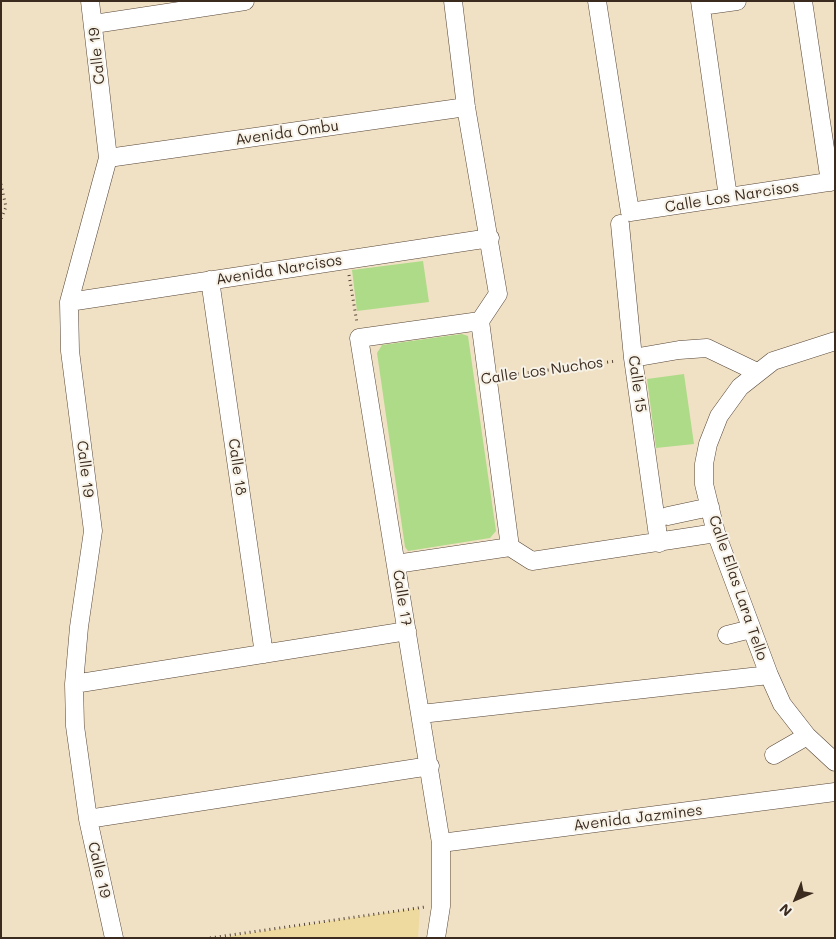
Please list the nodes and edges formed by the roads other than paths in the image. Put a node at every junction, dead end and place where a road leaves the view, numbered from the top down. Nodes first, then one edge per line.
1 (90, 1) edge
2 (245, 1) edge
3 (452, 1) edge
4 (597, 1) edge
5 (738, 1) edge
6 (803, 1) edge
7 (700, 4) edge
8 (94, 24) junction
9 (466, 107) junction
10 (108, 158) junction
11 (832, 181) edge
12 (728, 197) junction
13 (625, 218) junction
14 (490, 238) junction
15 (210, 280) junction
16 (69, 302) junction
17 (480, 321) junction
18 (835, 341) edge
19 (634, 358) junction
20 (757, 372) junction
21 (710, 507) junction
22 (668, 516) dead end
23 (716, 533) junction
24 (659, 543) junction
25 (510, 547) junction
26 (396, 564) junction
27 (751, 629) junction
28 (408, 631) junction
29 (727, 635) dead end
30 (264, 654) junction
31 (769, 675) junction
32 (74, 684) junction
33 (421, 714) junction
34 (806, 736) junction
35 (774, 755) dead end
36 (835, 762) edge
37 (430, 766) junction
38 (835, 792) edge
39 (88, 819) junction
40 (442, 843) junction
41 (114, 938) edge
42 (436, 938) edge

1 - 8 street, Calle 19
2 - 8 street
3 - 9 street
4 - 13 street, Calle 15
5 - 7 street
6 - 11 street
7 - 12 street
8 - 10 street, Calle 19
9 - 10 street, Avenida Ombu
9 - 14 street
10 - 16 street, Calle 19
11 - 12 street, Calle Los Narcisos
12 - 13 street, Calle Los Narcisos
13 - 19 street, Calle 15
14 - 15 street, Avenida Narcisos
14 - 17 street
15 - 16 street, Avenida Narcisos
15 - 30 street, Calle 18
16 - 32 street, Calle 19
17 - 25 street
17 - 26 street, Calle 17
18 - 20 street, Calle Ellas Lara Tello
19 - 20 street
19 - 24 street, Calle 15
20 - 21 street, Calle Ellas Lara Tello
21 - 22 street
21 - 23 street, Calle Ellas Lara Tello
23 - 24 street
23 - 27 street, Calle Ellas Lara Tello
24 - 25 street
25 - 26 street
26 - 28 street, Calle 17
27 - 29 street
27 - 31 street, Calle Ellas Lara Tello
28 - 30 street
28 - 33 street, Calle 17
30 - 32 street
31 - 33 street
31 - 34 street, Calle Ellas Lara Tello
32 - 39 street, Calle 19
33 - 37 street, Calle 17
34 - 35 street
34 - 36 street, Calle Ellas Lara Tello
37 - 39 street
37 - 40 street, Calle 17
38 - 40 street, Avenida Jazmines
39 - 41 street, Calle 19
40 - 42 street, Calle 17

